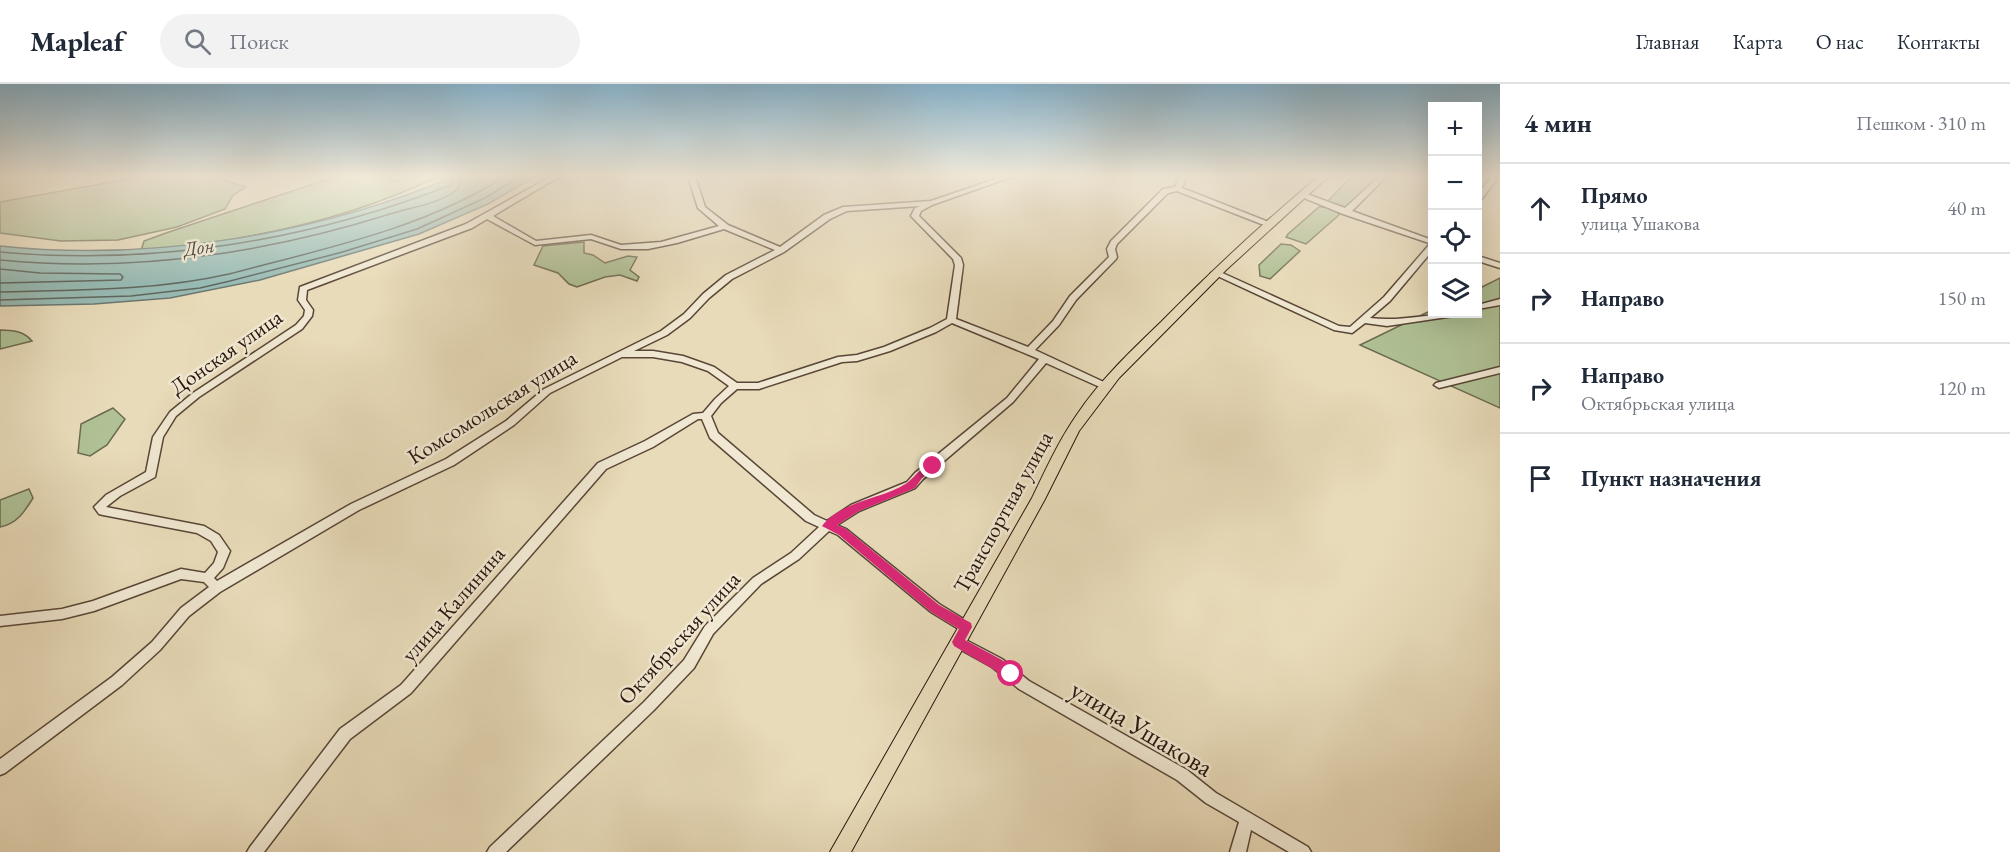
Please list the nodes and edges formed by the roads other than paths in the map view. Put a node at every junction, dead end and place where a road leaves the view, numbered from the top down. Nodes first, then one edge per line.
1 (495, 212) edge
2 (707, 212) edge
3 (839, 212) edge
4 (903, 212) edge
5 (917, 212) edge
6 (1145, 212) edge
7 (1238, 212) edge
8 (1281, 212) edge
9 (1346, 212) edge
10 (488, 216) junction
11 (915, 216) junction
12 (1267, 223) junction
13 (725, 227) junction
14 (1428, 241) edge
15 (780, 250) junction
16 (1428, 253) edge
17 (1482, 259) edge
18 (1500, 266) edge
19 (1215, 273) junction
20 (1500, 302) edge
21 (1482, 307) edge
22 (1428, 317) edge
23 (951, 320) junction
24 (1364, 320) junction
25 (664, 333) junction
26 (1029, 351) junction
27 (618, 356) junction
28 (674, 356) junction
29 (1045, 358) junction
30 (1500, 370) edge
31 (735, 386) junction
32 (1105, 386) junction
33 (1439, 386) dead end
34 (706, 416) junction
35 (828, 526) junction
36 (207, 578) junction
37 (216, 588) junction
38 (0, 621) edge
39 (966, 627) junction
40 (958, 642) junction
41 (0, 768) edge
42 (1247, 819) junction
43 (255, 852) edge
44 (495, 852) edge
45 (840, 852) edge
46 (1238, 852) edge
47 (1303, 852) edge

1 - 10 street
2 - 13 street
3 - 15 street, Комсомольская улица
4 - 11 street
5 - 11 street
6 - 26 street
7 - 12 street
8 - 12 main road, Транспортная улица
9 - 14 street
10 - 13 street
10 - 36 street, Донская улица
11 - 23 street
12 - 19 main road, Транспортная улица
13 - 15 street
15 - 25 street, Комсомольская улица
16 - 24 street
17 - 18 street
19 - 24 street
19 - 32 main road, Транспортная улица
20 - 21 street
22 - 24 street
23 - 26 street
23 - 31 street
25 - 27 street, Комсомольская улица
25 - 28 street
26 - 29 street
27 - 28 street
27 - 37 street, Комсомольская улица
28 - 31 street
29 - 32 street
29 - 35 street, Октябрьская улица
30 - 33 street
31 - 34 street
32 - 39 main road, Транспортная улица
34 - 35 street
34 - 43 street, улица Калинина
35 - 39 street
35 - 44 street, Октябрьская улица
36 - 37 street
36 - 38 street
37 - 41 street, Комсомольская улица
39 - 40 main road, Транспортная улица
40 - 42 street, улица Ушакова
40 - 45 main road, Транспортная улица
42 - 46 street
42 - 47 street, улица Ушакова

